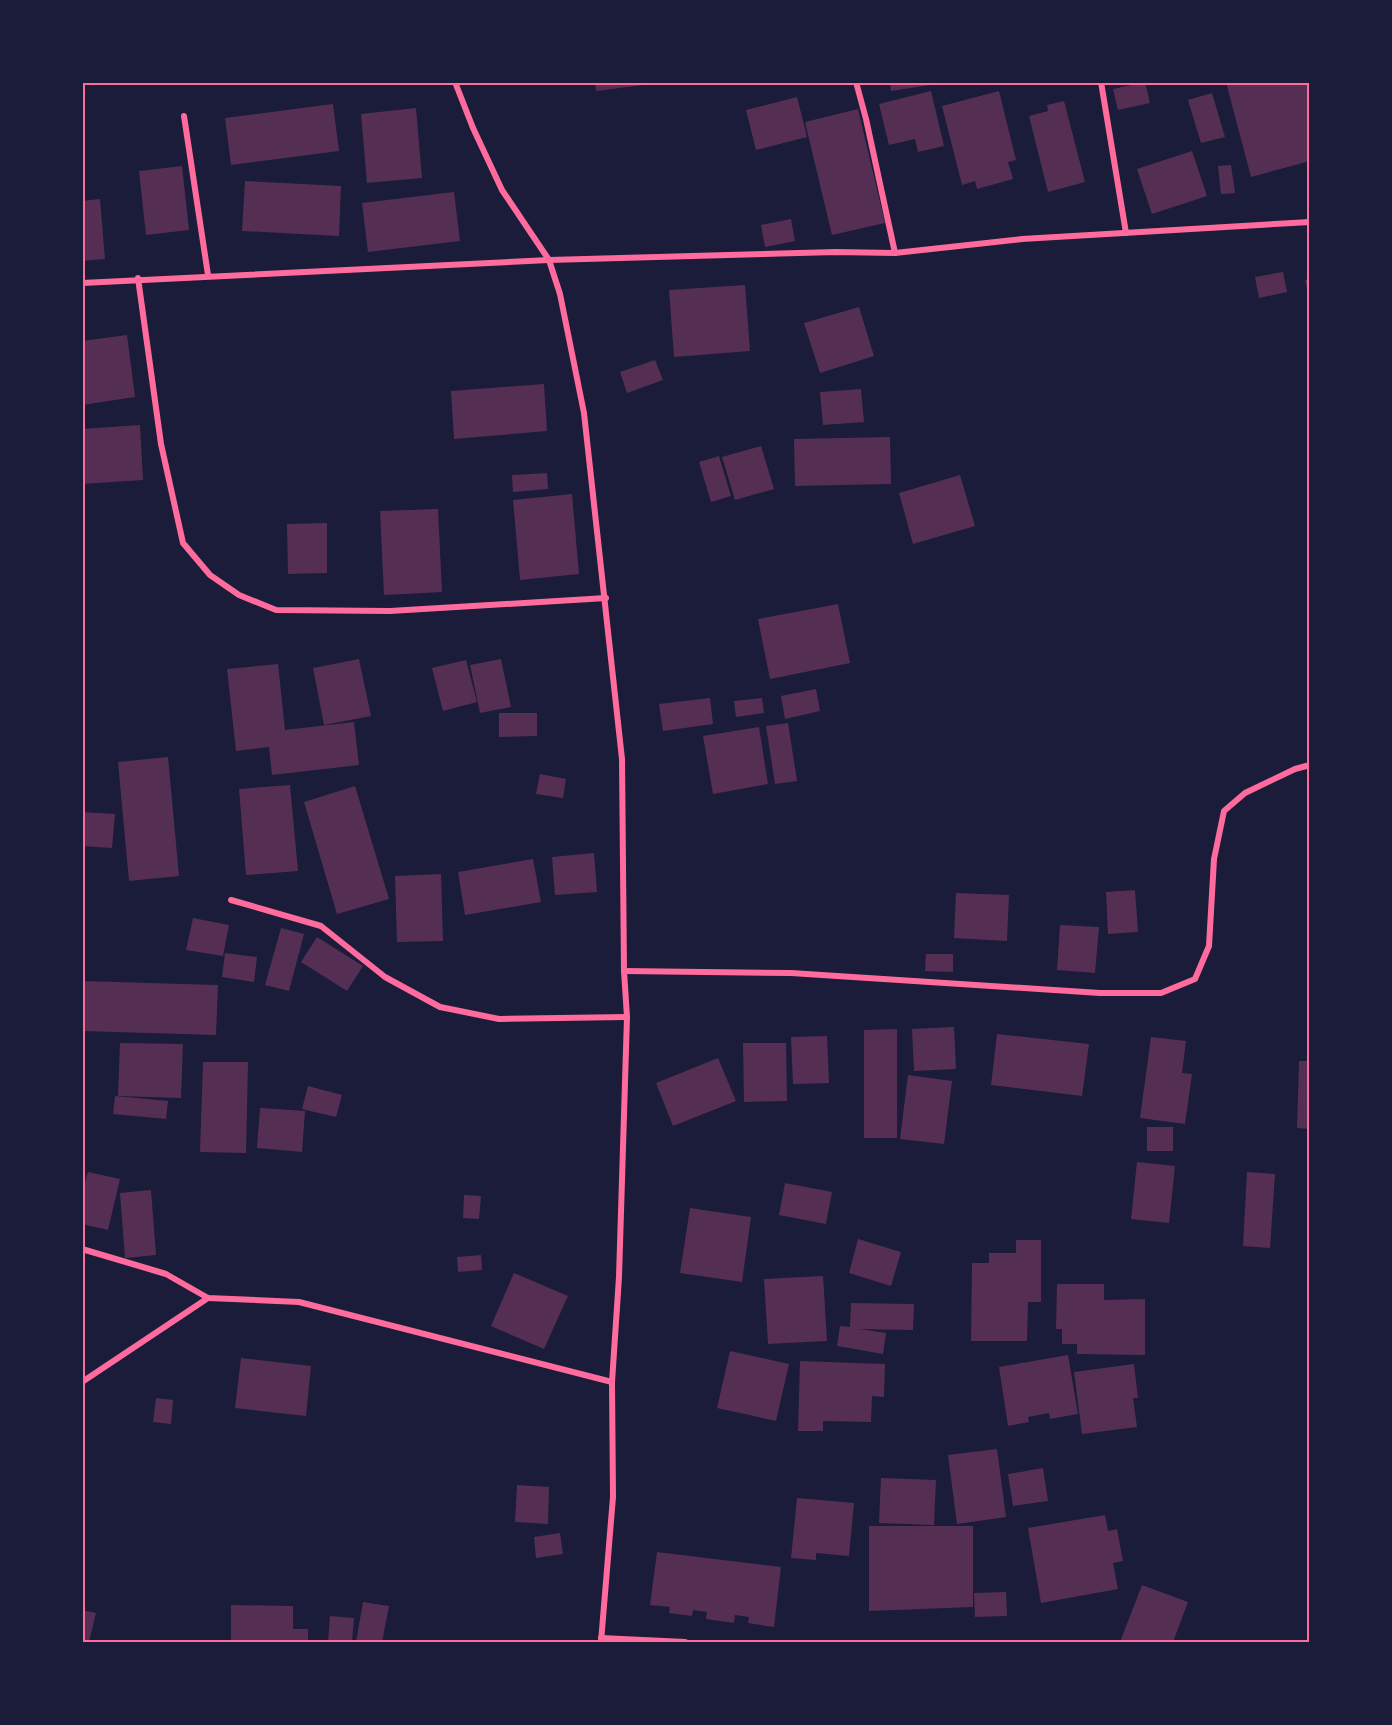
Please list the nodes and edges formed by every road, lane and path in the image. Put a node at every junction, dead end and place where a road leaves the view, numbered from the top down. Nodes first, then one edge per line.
1 (455, 82) edge
2 (856, 82) edge
3 (1101, 82) edge
4 (184, 116) dead end
5 (1310, 222) edge
6 (1126, 233) junction
7 (894, 253) junction
8 (549, 260) junction
9 (208, 275) junction
10 (138, 278) junction
11 (82, 283) edge
12 (606, 598) junction
13 (1310, 765) edge
14 (231, 900) dead end
15 (624, 971) junction
16 (627, 1017) junction
17 (82, 1249) edge
18 (208, 1298) junction
19 (82, 1382) edge
20 (612, 1382) junction
21 (601, 1640) edge
22 (685, 1642) edge

1 - 8 street
2 - 7 street
3 - 6 street
4 - 9 street
5 - 6 street
6 - 7 street
7 - 8 street
8 - 9 street
8 - 12 street
9 - 10 street
10 - 11 street
10 - 12 street
12 - 15 street
13 - 15 street
14 - 16 street
15 - 16 street
16 - 20 street
17 - 18 street
18 - 19 street
18 - 20 street
20 - 21 street
21 - 22 street

